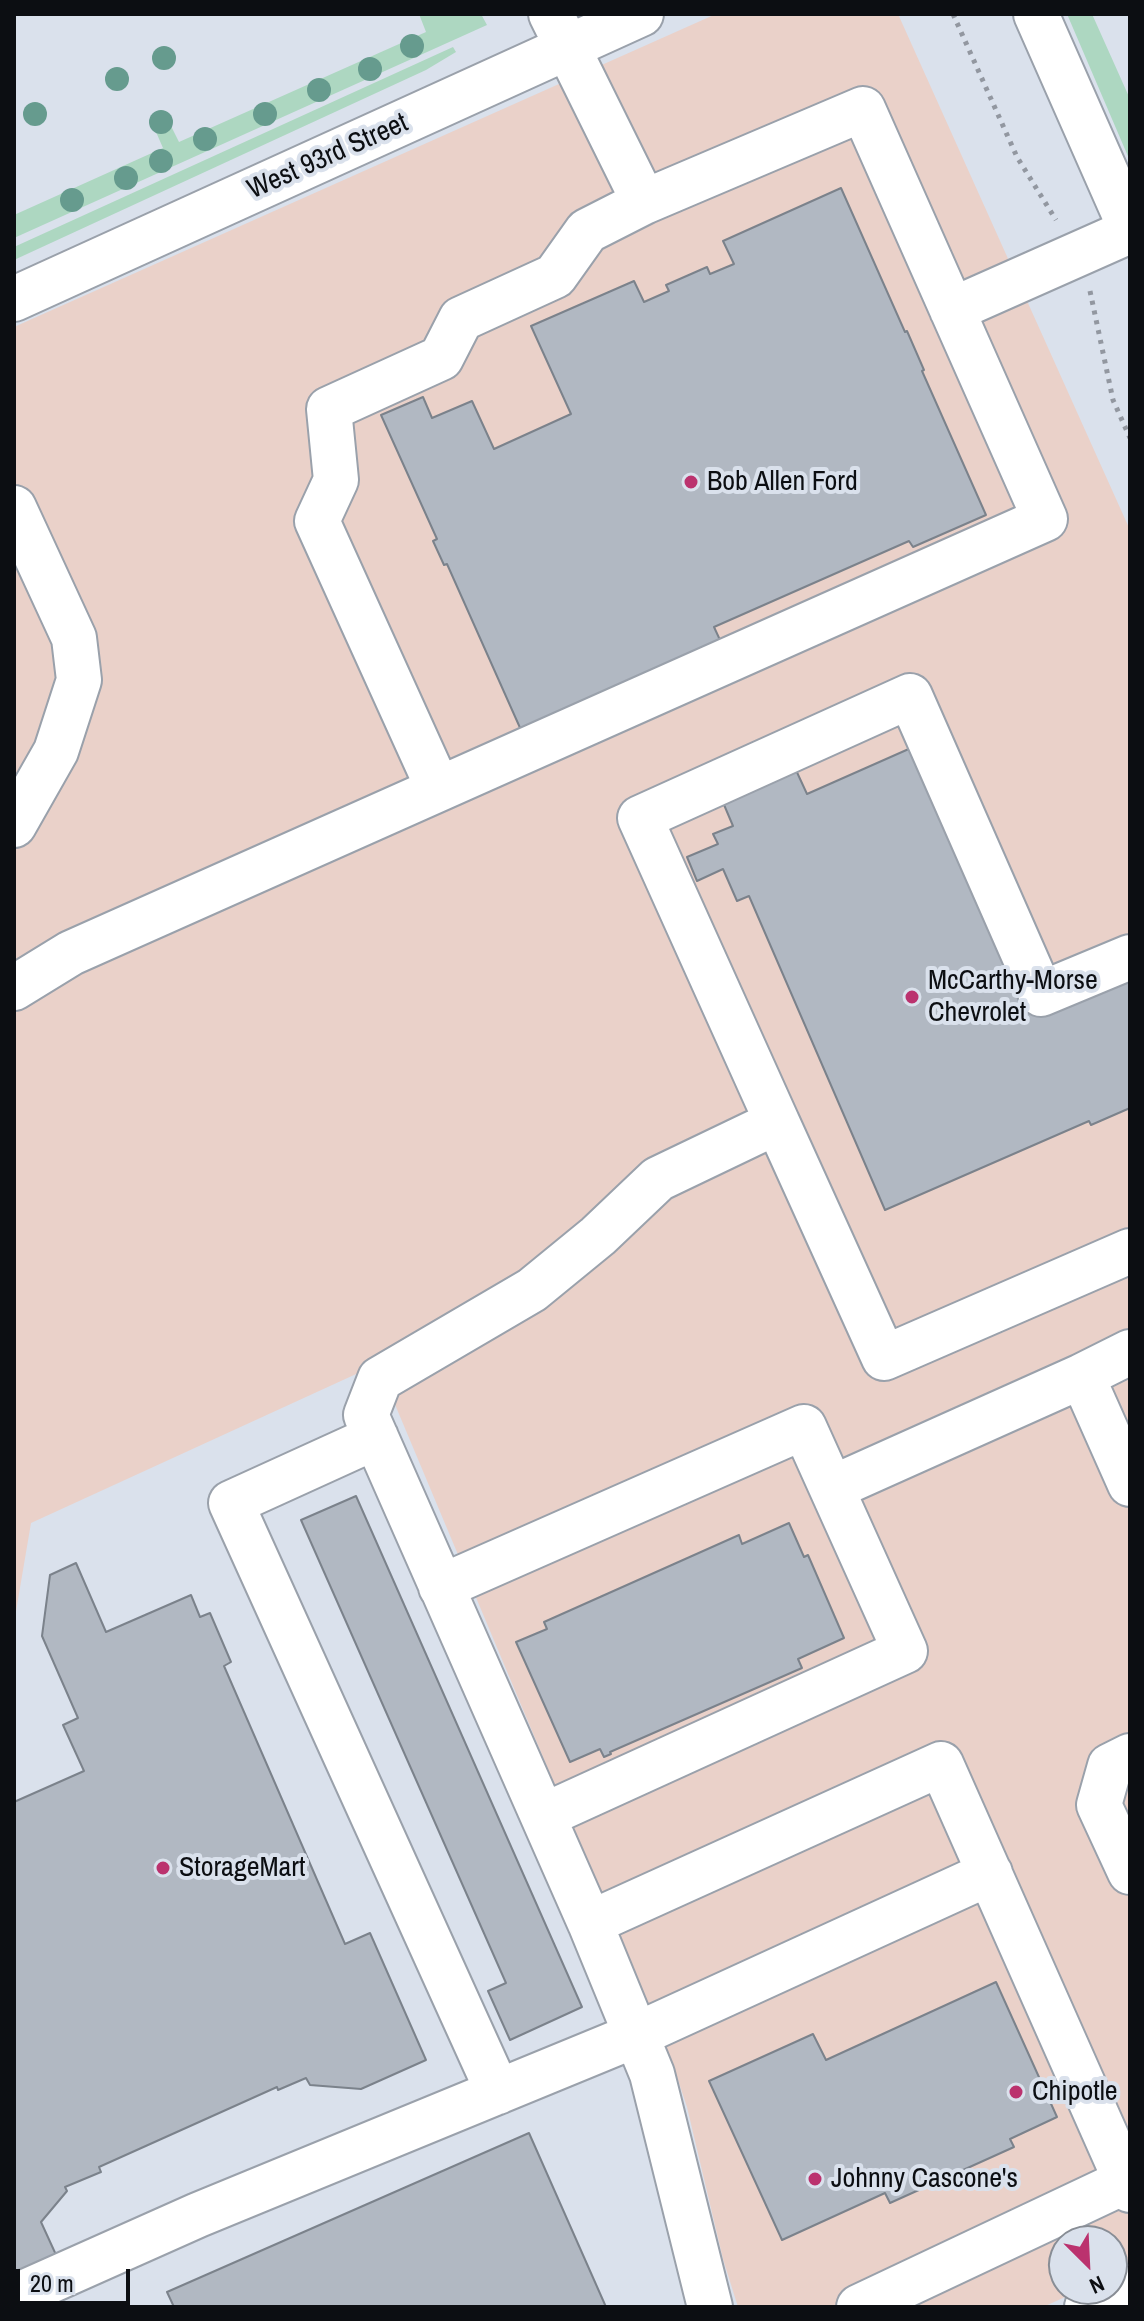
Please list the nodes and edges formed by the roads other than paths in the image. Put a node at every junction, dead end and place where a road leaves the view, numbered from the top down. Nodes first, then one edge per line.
1 (641, 14) edge
2 (1036, 14) edge
3 (560, 31) edge
4 (644, 202) junction
5 (1130, 229) edge
6 (14, 299) edge
7 (952, 310) junction
8 (14, 508) edge
9 (438, 788) junction
10 (14, 825) edge
11 (1130, 957) edge
12 (14, 988) edge
13 (777, 1122) junction
14 (1130, 1251) edge
15 (1130, 1352) edge
16 (1082, 1376) junction
17 (376, 1437) junction
18 (1130, 1484) edge
19 (832, 1488) junction
20 (441, 1587) junction
21 (1130, 1756) edge
22 (543, 1816) junction
23 (1130, 1872) edge
24 (990, 1873) junction
25 (590, 1923) junction
26 (636, 2035) junction
27 (498, 2092) junction
28 (1128, 2186) edge
29 (1130, 2288) edge
30 (14, 2297) edge
31 (710, 2307) edge
32 (859, 2307) edge
33 (1087, 2307) edge

1 - 3 street, West 93rd Street
2 - 5 street
3 - 4 street
3 - 6 street, West 93rd Street
4 - 7 street
4 - 9 street
5 - 7 street
7 - 9 street
8 - 10 street
9 - 12 street
11 - 13 street
13 - 14 street
13 - 17 street
15 - 16 street
16 - 18 street
16 - 19 street
17 - 20 street
17 - 27 street
19 - 20 street
19 - 22 street
20 - 22 street
21 - 23 street
22 - 25 street
24 - 25 street
24 - 26 street
24 - 28 street
25 - 26 street
26 - 27 street
26 - 31 street
27 - 30 street
28 - 32 street
29 - 33 street

